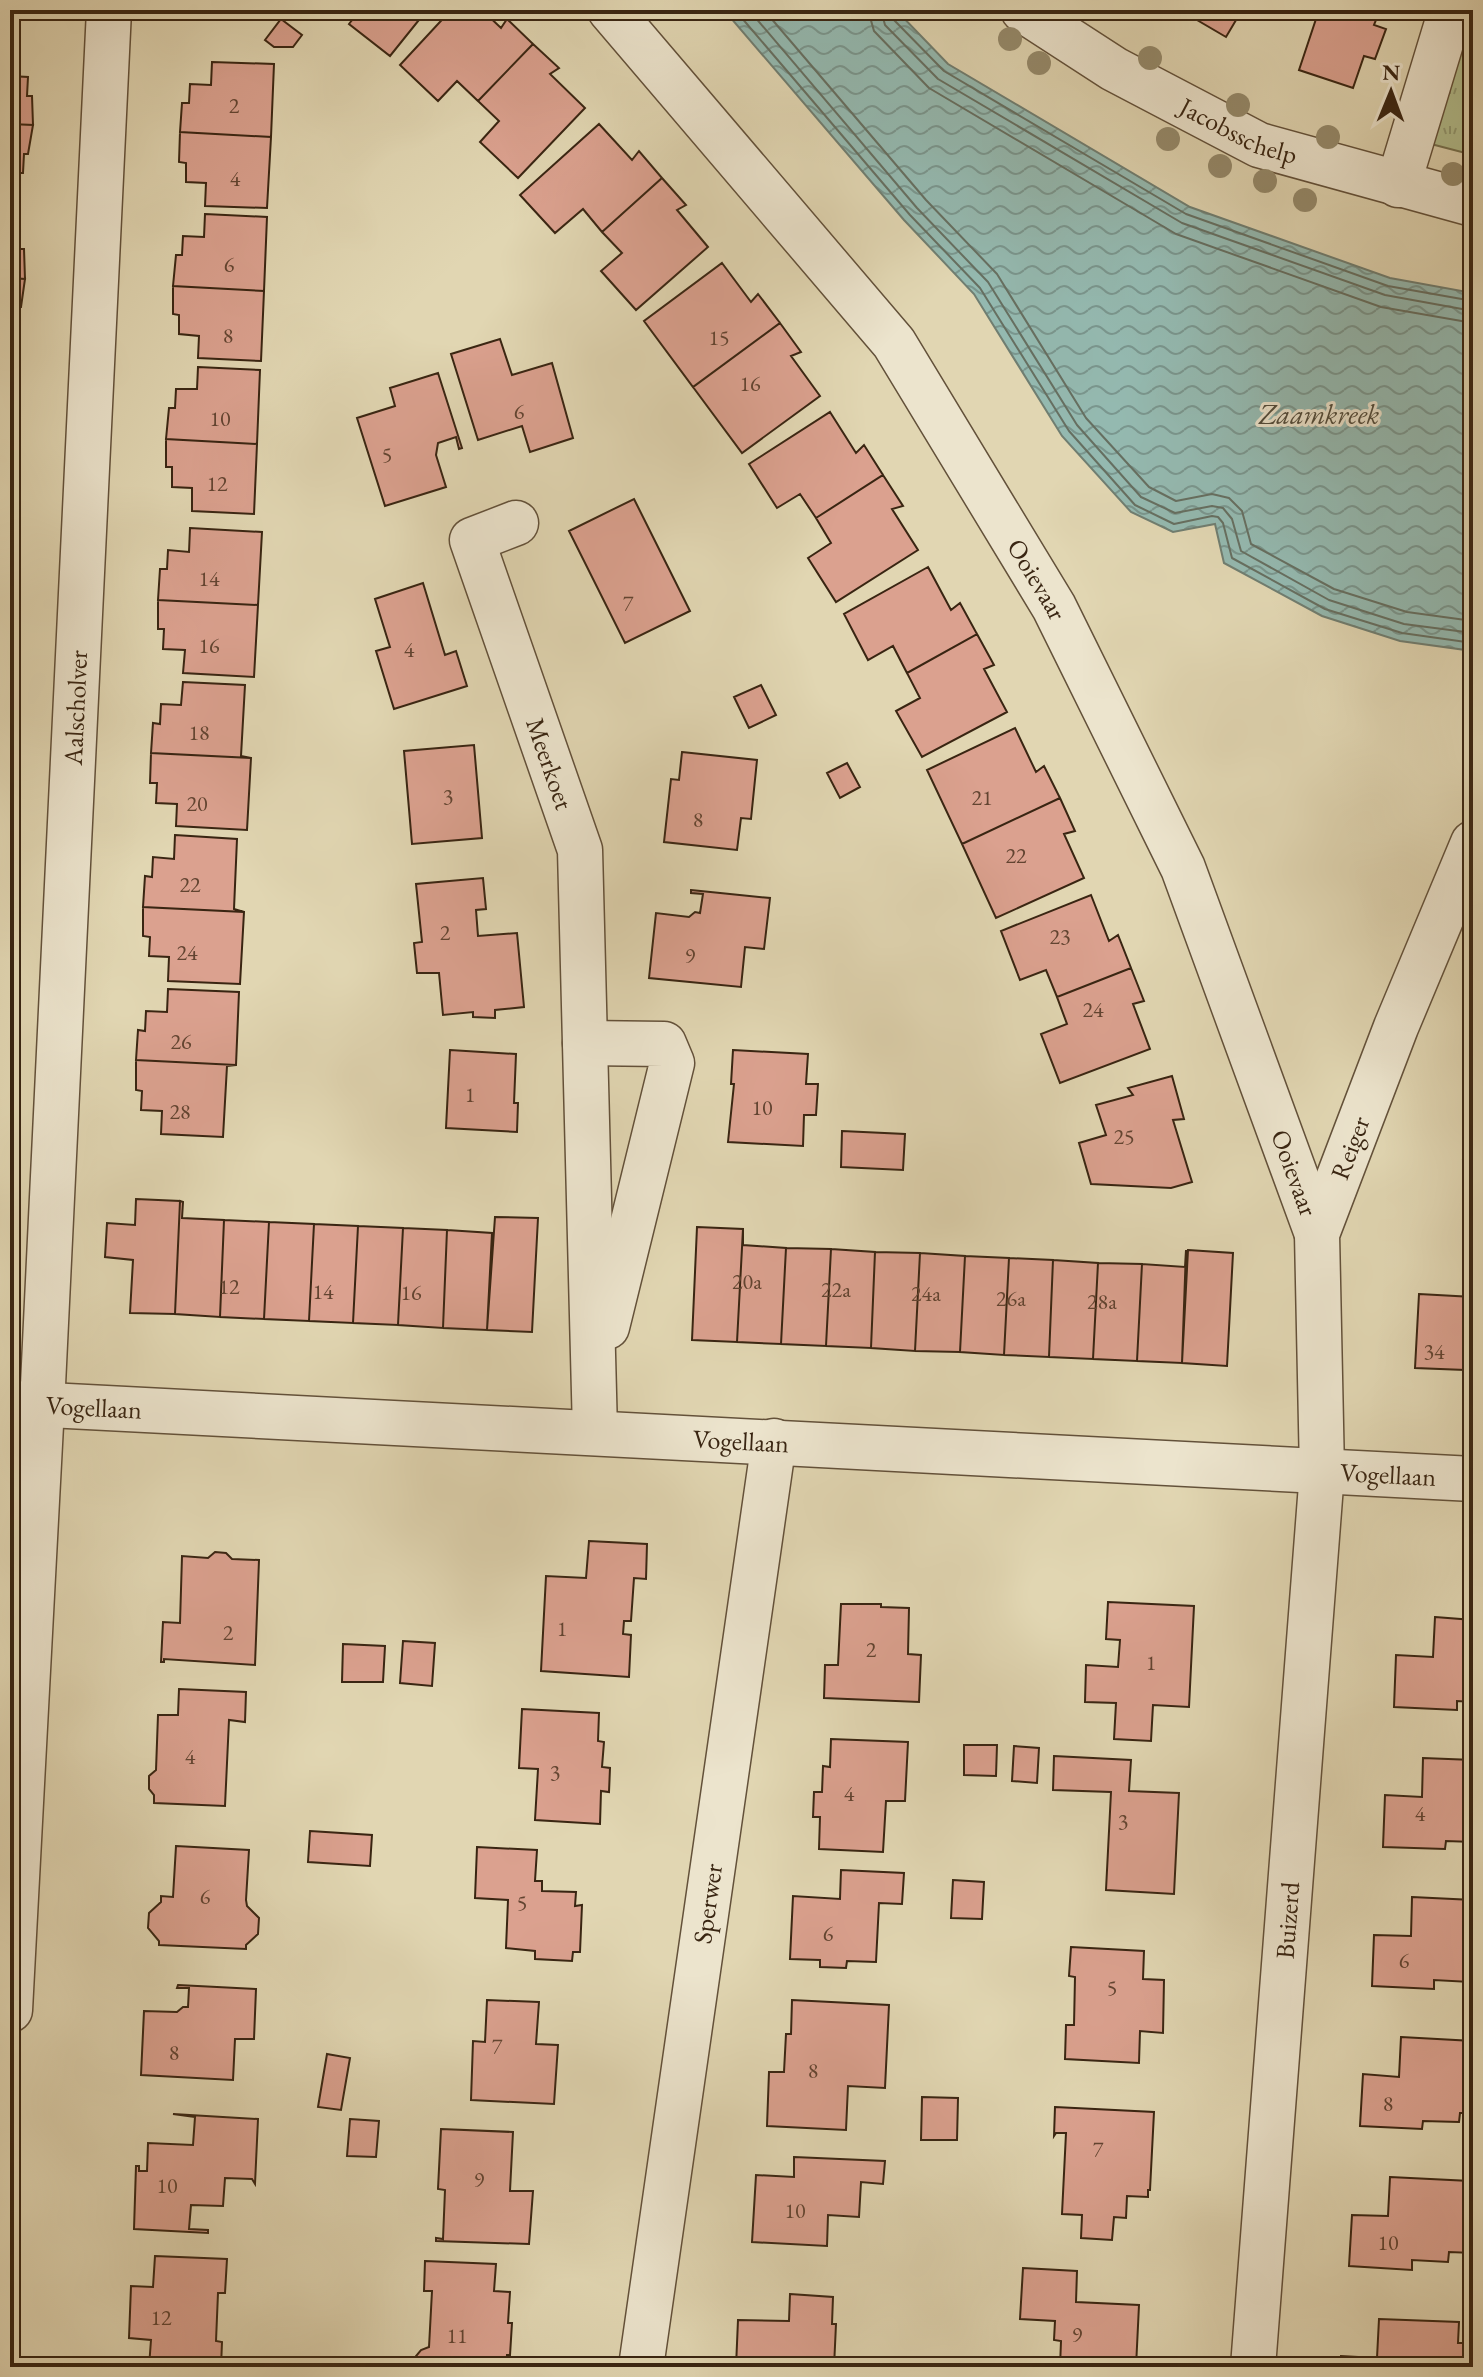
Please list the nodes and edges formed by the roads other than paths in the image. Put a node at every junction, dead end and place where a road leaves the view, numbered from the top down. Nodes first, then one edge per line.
1 (109, 10) edge
2 (610, 10) edge
3 (1023, 10) edge
4 (1451, 10) edge
5 (1398, 185) junction
6 (1473, 204) edge
7 (516, 523) dead end
8 (1473, 843) edge
9 (585, 1043) junction
10 (652, 1148) junction
11 (588, 1149) junction
12 (1317, 1234) junction
13 (594, 1380) junction
14 (26, 1404) edge
15 (595, 1432) junction
16 (774, 1441) junction
17 (1322, 1472) junction
18 (1473, 1479) edge
19 (13, 1874) edge
20 (10, 2010) edge
21 (641, 2367) edge
22 (1253, 2367) edge

1 - 14 street, Aalscholver
2 - 12 street, Ooievaar
3 - 5 street, Jacobsschelp
4 - 5 street
5 - 6 street, Jacobsschelp
7 - 9 street, Meerkoet
8 - 12 street, Reiger
9 - 10 street, Meerkoet
9 - 11 street, Meerkoet
10 - 11 street
10 - 13 street, Meerkoet
11 - 13 street, Meerkoet
12 - 17 street, Reiger
13 - 15 street, Meerkoet
14 - 15 street, Vogellaan
14 - 19 street, Aalscholver
15 - 16 street, Vogellaan
16 - 17 street, Vogellaan
16 - 21 street, Sperwer
17 - 18 street, Vogellaan
17 - 22 street, Buizerd
19 - 20 street, Aalscholver

